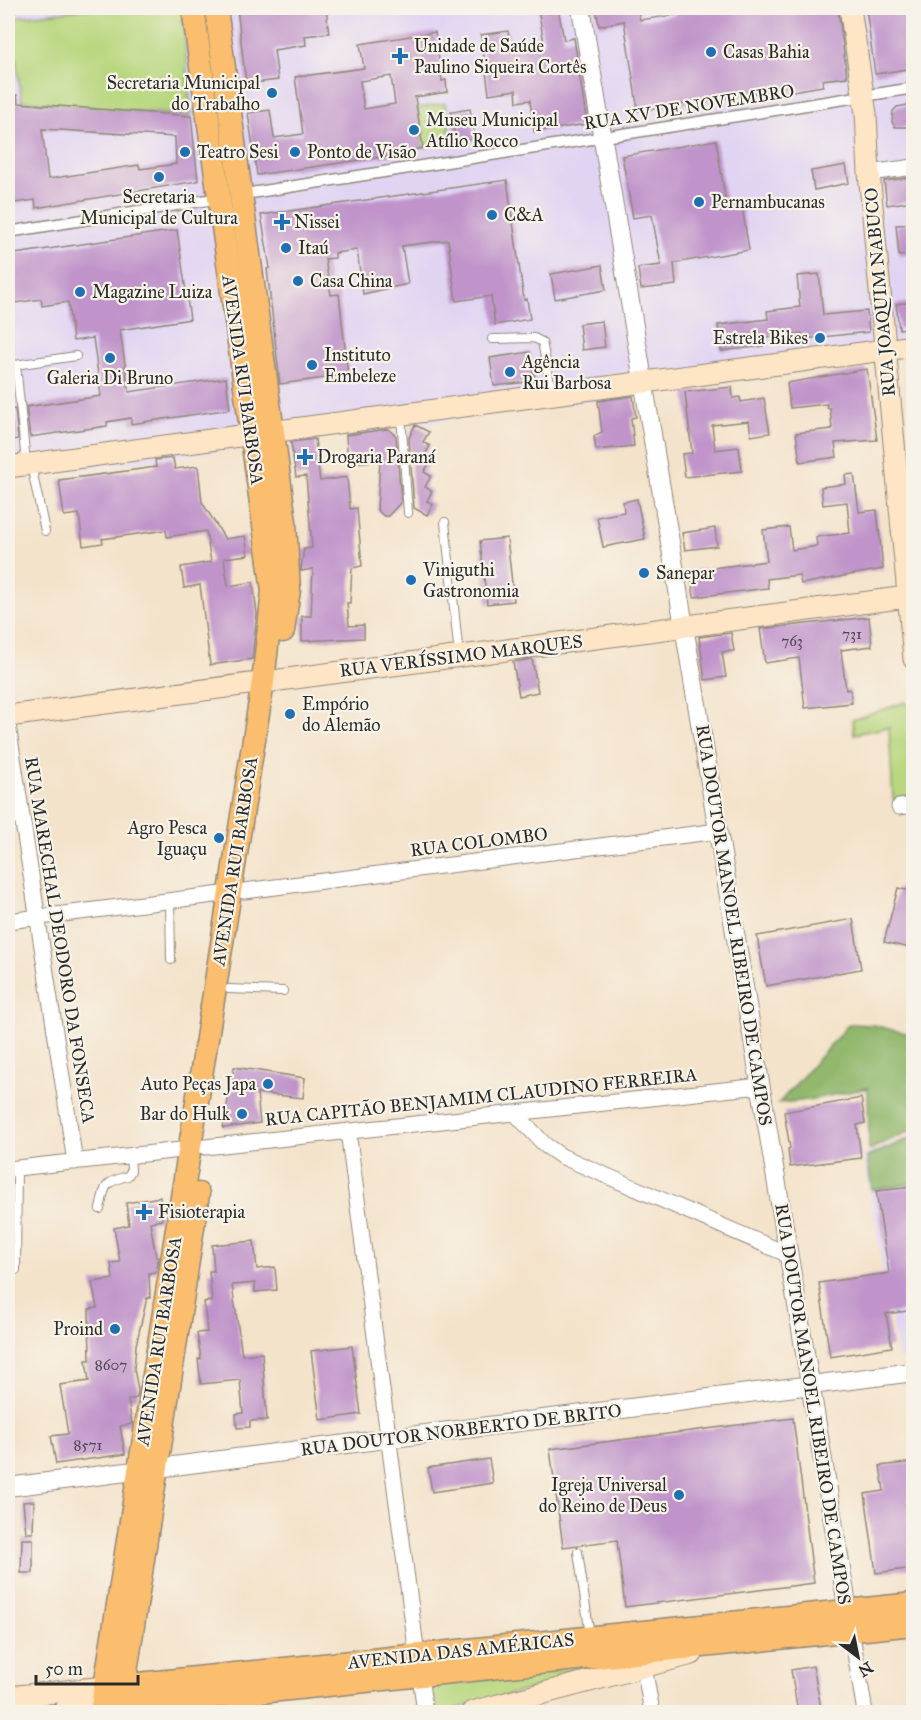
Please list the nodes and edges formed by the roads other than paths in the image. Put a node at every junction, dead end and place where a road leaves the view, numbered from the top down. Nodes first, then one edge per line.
1 (193, 8) edge
2 (216, 8) edge
3 (581, 8) edge
4 (850, 8) edge
5 (914, 88) edge
6 (864, 100) junction
7 (603, 138) junction
8 (914, 167) edge
9 (869, 174) junction
10 (241, 195) junction
11 (218, 199) junction
12 (8, 232) edge
13 (492, 339) dead end
14 (914, 346) edge
15 (885, 350) junction
16 (76, 356) dead end
17 (12, 365) edge
18 (643, 382) junction
19 (552, 394) junction
20 (401, 414) junction
21 (273, 431) junction
22 (249, 434) junction
23 (22, 465) edge
24 (408, 513) dead end
25 (445, 522) dead end
26 (45, 531) dead end
27 (911, 597) edge
28 (684, 627) junction
29 (459, 656) junction
30 (914, 659) edge
31 (270, 681) junction
32 (8, 716) edge
33 (8, 725) edge
34 (718, 831) junction
35 (237, 892) junction
36 (170, 900) junction
37 (37, 917) junction
38 (8, 921) edge
39 (171, 960) dead end
40 (229, 989) junction
41 (283, 991) dead end
42 (760, 1086) junction
43 (515, 1113) junction
44 (348, 1131) junction
45 (198, 1148) junction
46 (130, 1156) junction
47 (75, 1162) junction
48 (12, 1169) edge
49 (100, 1209) dead end
50 (789, 1255) junction
51 (16, 1270) dead end
52 (914, 1372) edge
53 (810, 1386) junction
54 (389, 1439) junction
55 (148, 1470) junction
56 (8, 1487) edge
57 (578, 1552) dead end
58 (914, 1604) edge
59 (850, 1621) junction
60 (914, 1624) edge
61 (590, 1638) junction
62 (733, 1643) junction
63 (418, 1665) junction
64 (644, 1667) junction
65 (8, 1697) edge
66 (112, 1702) edge
67 (63, 1713) edge
68 (424, 1713) edge
69 (472, 1713) edge
70 (652, 1713) edge
71 (865, 1713) edge

1 - 11 main road, AVENIDA RUI BARBOSA
2 - 10 main road, AVENIDA RUI BARBOSA
3 - 7 street, RUA DOUTOR MANOEL RIBEIRO DE CAMPOS
4 - 6 main road, RUA JOAQUIM NABUCO
5 - 6 street, RUA XV DE NOVEMBRO
6 - 7 street, RUA XV DE NOVEMBRO
6 - 9 main road, RUA JOAQUIM NABUCO
7 - 10 street, RUA XV DE NOVEMBRO
7 - 18 street, RUA DOUTOR MANOEL RIBEIRO DE CAMPOS
8 - 9 street
9 - 15 main road, RUA JOAQUIM NABUCO
10 - 11 street, RUA XV DE NOVEMBRO
10 - 21 main road, AVENIDA RUI BARBOSA
11 - 12 street, RUA XV DE NOVEMBRO
11 - 22 main road, AVENIDA RUI BARBOSA
13 - 19 lane
14 - 15 main road
15 - 18 main road
15 - 27 main road, RUA JOAQUIM NABUCO
16 - 17 lane
17 - 23 lane
18 - 19 main road
18 - 28 street, RUA DOUTOR MANOEL RIBEIRO DE CAMPOS
19 - 20 main road
20 - 21 main road
20 - 24 lane
21 - 22 main road
21 - 31 main road, AVENIDA RUI BARBOSA
22 - 23 main road
22 - 31 main road, AVENIDA RUI BARBOSA
23 - 26 lane
25 - 29 lane
27 - 28 main road, RUA VERÍSSIMO MARQUES
27 - 30 main road, RUA JOAQUIM NABUCO
28 - 29 main road, RUA VERÍSSIMO MARQUES
28 - 34 street, RUA DOUTOR MANOEL RIBEIRO DE CAMPOS
29 - 31 main road, RUA VERÍSSIMO MARQUES
31 - 32 main road, RUA VERÍSSIMO MARQUES
31 - 35 main road, AVENIDA RUI BARBOSA
33 - 37 street, RUA MARECHAL DEODORO DA FONSECA
34 - 35 street, RUA COLOMBO
34 - 42 street, RUA DOUTOR MANOEL RIBEIRO DE CAMPOS
35 - 36 street, RUA COLOMBO
35 - 40 main road, AVENIDA RUI BARBOSA
35 - 45 main road, AVENIDA RUI BARBOSA
36 - 37 street, RUA COLOMBO
36 - 39 lane
37 - 38 street, RUA COLOMBO
37 - 47 street, RUA MARECHAL DEODORO DA FONSECA
40 - 41 lane
40 - 45 main road, AVENIDA RUI BARBOSA
42 - 43 street, RUA CAPITÃO BENJAMIM CLAUDINO FERREIRA
42 - 50 street, RUA DOUTOR MANOEL RIBEIRO DE CAMPOS
43 - 44 street, RUA CAPITÃO BENJAMIM CLAUDINO FERREIRA
43 - 50 street
44 - 45 street, RUA CAPITÃO BENJAMIM CLAUDINO FERREIRA
44 - 54 street
45 - 46 street, RUA CAPITÃO BENJAMIM CLAUDINO FERREIRA
45 - 55 main road, AVENIDA RUI BARBOSA
46 - 47 street, RUA CAPITÃO BENJAMIM CLAUDINO FERREIRA
46 - 49 lane
47 - 48 street, RUA CAPITÃO BENJAMIM CLAUDINO FERREIRA
48 - 51 lane
50 - 53 street, RUA DOUTOR MANOEL RIBEIRO DE CAMPOS
52 - 53 street, RUA DOUTOR NORBERTO DE BRITO
53 - 54 street, RUA DOUTOR NORBERTO DE BRITO
53 - 59 street, RUA DOUTOR MANOEL RIBEIRO DE CAMPOS
54 - 55 street, RUA DOUTOR NORBERTO DE BRITO
54 - 63 street
55 - 56 street, RUA DOUTOR NORBERTO DE BRITO
55 - 66 main road, AVENIDA RUI BARBOSA
57 - 61 lane
58 - 59 main road, AVENIDA DAS AMÉRICAS
59 - 60 main road, AVENIDA DAS AMÉRICAS
59 - 61 main road, AVENIDA DAS AMÉRICAS
59 - 62 main road, AVENIDA DAS AMÉRICAS
59 - 71 street, RUA DOUTOR MANOEL RIBEIRO DE CAMPOS
61 - 63 main road, AVENIDA DAS AMÉRICAS
62 - 63 main road, AVENIDA DAS AMÉRICAS
62 - 64 main road
63 - 66 main road, AVENIDA DAS AMÉRICAS
63 - 68 street
64 - 69 main road
64 - 70 street
65 - 66 main road, AVENIDA DAS AMÉRICAS
66 - 67 main road, AVENIDA DAS AMÉRICAS

